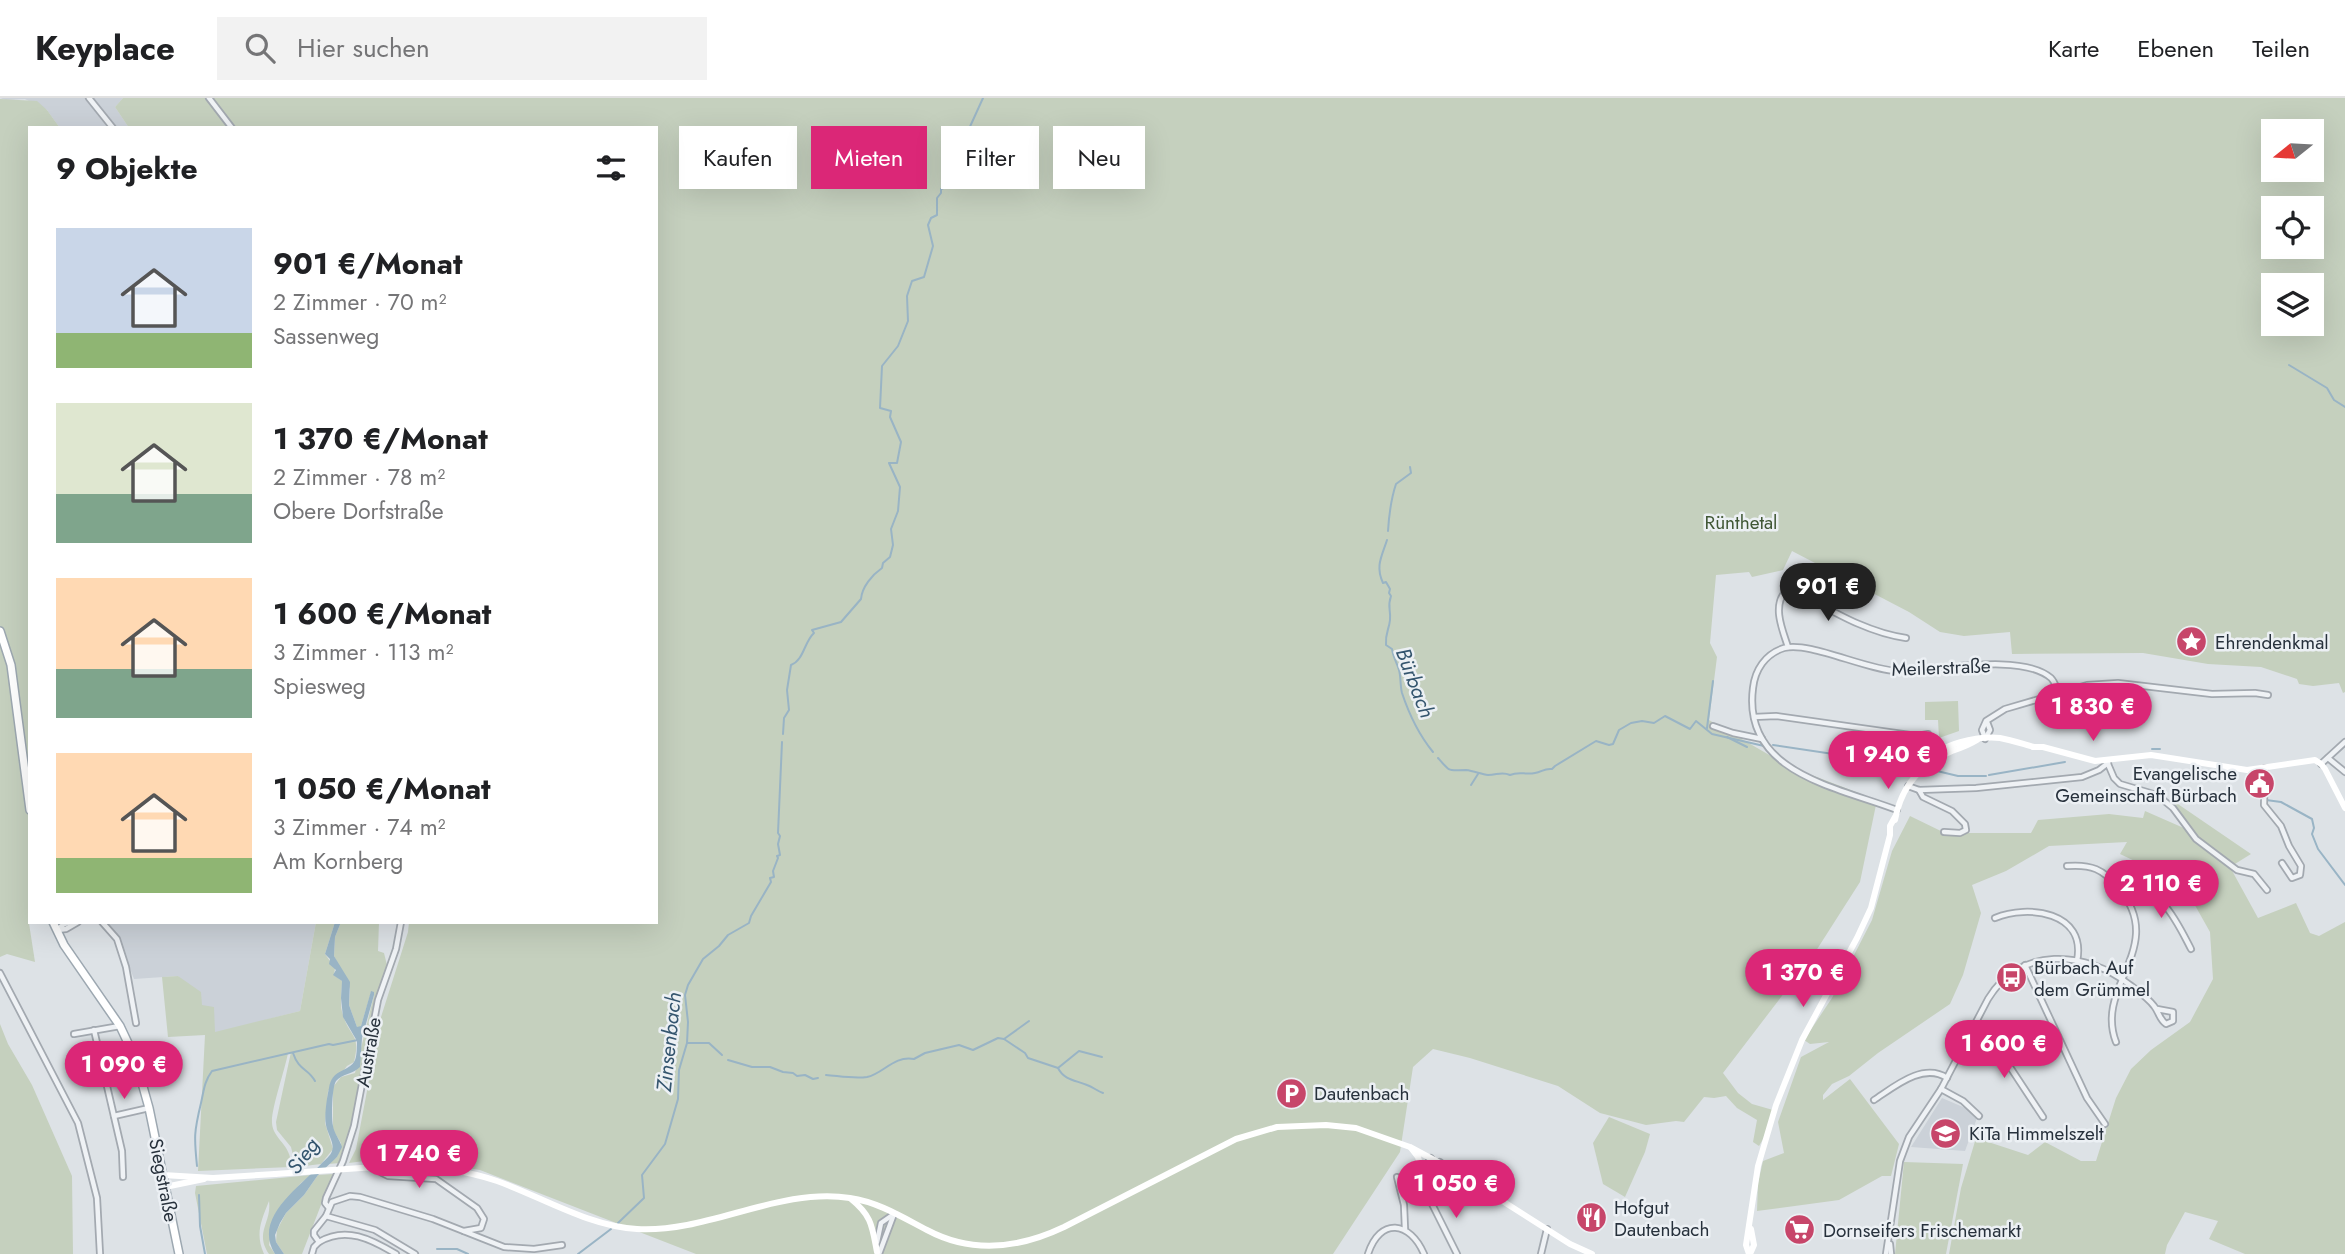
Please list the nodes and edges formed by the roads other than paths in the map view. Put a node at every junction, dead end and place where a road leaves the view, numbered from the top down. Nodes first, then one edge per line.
1 (89, 98) edge
2 (209, 98) edge
3 (111, 126) edge
4 (230, 126) edge
5 (0, 631) edge
6 (1906, 638) dead end
7 (1788, 647) junction
8 (2058, 692) junction
9 (2268, 695) dead end
10 (1754, 717) junction
11 (1713, 726) dead end
12 (1928, 734) dead end
13 (1762, 739) junction
14 (1989, 739) junction
15 (2345, 742) edge
16 (2328, 758) junction
17 (2108, 761) junction
18 (2321, 764) junction
19 (2265, 768) junction
20 (2345, 772) edge
21 (1908, 786) junction
22 (1919, 790) junction
23 (28, 795) edge
24 (2345, 808) edge
25 (1897, 810) junction
26 (1944, 832) dead end
27 (2282, 863) dead end
28 (2067, 866) dead end
29 (2267, 890) dead end
30 (2124, 894) junction
31 (1995, 918) dead end
32 (75, 924) edge
33 (104, 924) edge
34 (401, 924) edge
35 (55, 926) edge
36 (2191, 949) dead end
37 (2077, 961) junction
38 (2025, 965) junction
39 (0, 973) edge
40 (2123, 979) junction
41 (2157, 1009) dead end
42 (136, 1023) dead end
43 (120, 1026) junction
44 (94, 1031) junction
45 (74, 1034) dead end
46 (1966, 1040) junction
47 (2116, 1042) dead end
48 (1947, 1077) junction
49 (1941, 1089) junction
50 (1874, 1100) dead end
51 (149, 1108) junction
52 (114, 1116) junction
53 (1979, 1116) dead end
54 (2043, 1117) dead end
55 (2105, 1124) dead end
56 (1410, 1146) junction
57 (1431, 1157) junction
58 (1440, 1162) junction
59 (378, 1166) junction
60 (1422, 1172) junction
61 (163, 1175) junction
62 (123, 1177) dead end
63 (1397, 1177) dead end
64 (213, 1178) junction
65 (165, 1188) junction
66 (1429, 1197) junction
67 (849, 1198) junction
68 (329, 1208) junction
69 (895, 1213) junction
70 (326, 1216) junction
71 (1405, 1229) junction
72 (1547, 1229) junction
73 (464, 1231) junction
74 (319, 1242) junction
75 (562, 1245) dead end
76 (878, 1253) edge
77 (100, 1254) edge
78 (179, 1254) edge
79 (312, 1254) edge
80 (396, 1254) edge
81 (415, 1254) edge
82 (1368, 1254) edge
83 (1424, 1254) edge
84 (1457, 1254) edge
85 (1541, 1254) edge
86 (1592, 1254) edge
87 (1749, 1254) edge
88 (1888, 1254) edge

1 - 3 street
2 - 4 street
5 - 23 main road
6 - 7 street
7 - 8 street, Meilerstraße
7 - 10 street
8 - 9 street
8 - 14 street
10 - 12 street
10 - 13 street
11 - 13 street
13 - 25 street
14 - 17 street
14 - 21 street
15 - 16 street
16 - 18 street
16 - 20 street
17 - 19 street
17 - 22 street
17 - 29 street
18 - 19 street
18 - 24 street
19 - 27 street
21 - 22 street
21 - 25 street
22 - 26 street
25 - 87 street
28 - 30 street
30 - 36 street
30 - 40 street
31 - 37 street
32 - 35 street
33 - 42 street
34 - 68 street, Austraße
35 - 43 main road, Siegstraße
37 - 38 street
37 - 40 street
38 - 46 street
38 - 55 street
39 - 77 street
40 - 41 street
40 - 47 street
43 - 44 street
43 - 51 main road, Siegstraße
44 - 45 street
44 - 52 street
46 - 48 street
46 - 54 street
48 - 49 street
48 - 50 street
49 - 53 street
49 - 88 street
51 - 52 street
51 - 61 main road, Siegstraße
52 - 62 street
56 - 57 street
56 - 60 street
56 - 69 street
57 - 58 street
57 - 60 street
58 - 66 street
58 - 72 street
59 - 64 street, bridge
59 - 67 street
59 - 73 street
60 - 66 street
61 - 64 street
61 - 65 main road, Siegstraße
63 - 71 street
64 - 65 street
65 - 78 main road, Siegstraße
66 - 84 street
67 - 69 street
67 - 76 street
68 - 70 street, Austraße
68 - 73 street
69 - 76 street
69 - 76 street
70 - 74 street, Austraße
70 - 81 street
71 - 82 street
71 - 83 street
72 - 85 street
72 - 86 street
73 - 75 street
74 - 79 street, Austraße
74 - 80 street

